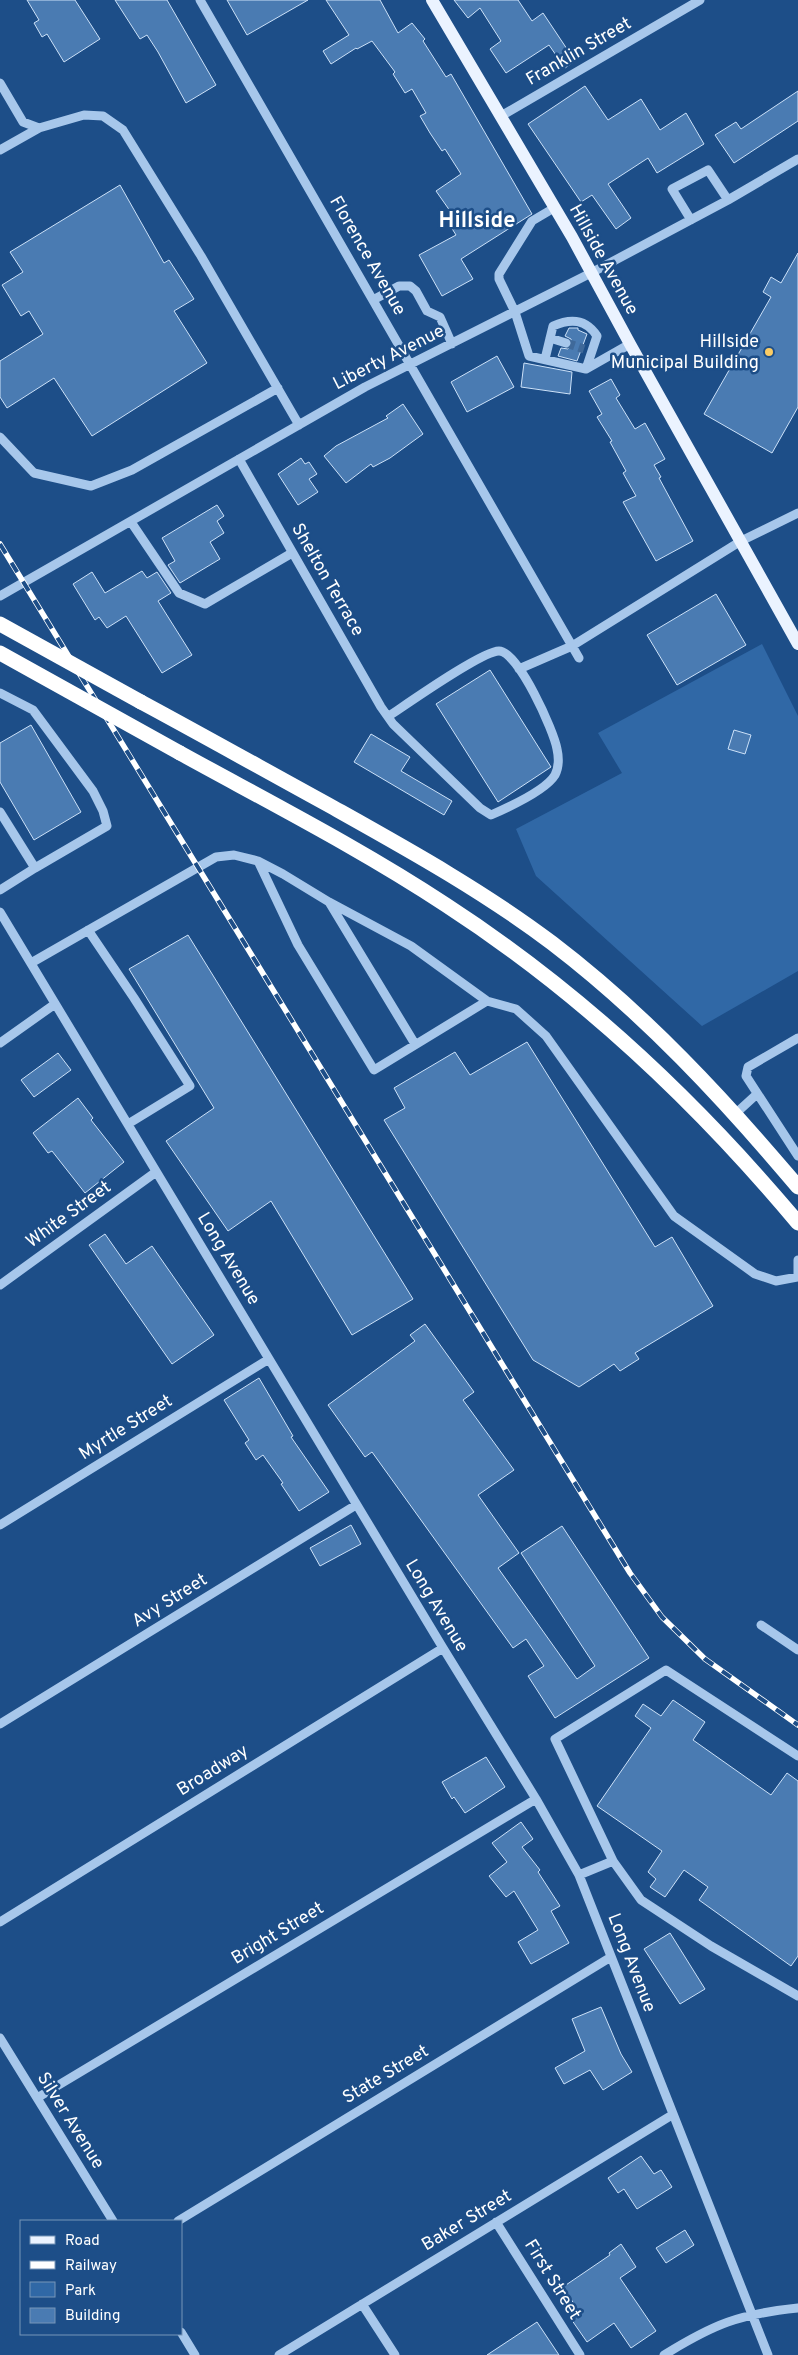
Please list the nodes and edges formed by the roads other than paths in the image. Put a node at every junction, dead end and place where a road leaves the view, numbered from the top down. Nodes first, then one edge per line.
1 (200, 0) edge
2 (432, 0) edge
3 (700, 0) edge
4 (0, 83) edge
5 (500, 116) junction
6 (39, 128) junction
7 (0, 150) edge
8 (798, 159) edge
9 (728, 200) junction
10 (554, 208) junction
11 (691, 220) junction
12 (591, 273) junction
13 (373, 300) junction
14 (515, 312) junction
15 (550, 338) junction
16 (566, 343) tunnel mouth
17 (452, 344) junction
18 (630, 344) junction
19 (545, 359) junction
20 (411, 365) junction
21 (586, 369) junction
22 (278, 388) junction
23 (299, 425) junction
24 (0, 437) edge
25 (239, 459) junction
26 (798, 513) edge
27 (131, 522) junction
28 (741, 541) junction
29 (292, 553) junction
30 (2, 593) edge
31 (0, 624) edge
32 (798, 644) edge
33 (572, 646) junction
34 (0, 653) edge
35 (579, 658) dead end
36 (519, 669) junction
37 (0, 693) edge
38 (388, 716) junction
39 (0, 812) edge
40 (258, 861) junction
41 (35, 868) junction
42 (0, 890) edge
43 (329, 902) junction
44 (0, 912) edge
45 (88, 930) junction
46 (31, 962) junction
47 (487, 1001) junction
48 (55, 1004) junction
49 (798, 1038) edge
50 (0, 1043) edge
51 (415, 1044) junction
52 (757, 1094) junction
53 (734, 1115) junction
54 (128, 1124) junction
55 (798, 1155) edge
56 (156, 1172) junction
57 (797, 1184) edge
58 (798, 1222) edge
59 (798, 1260) edge
60 (798, 1277) edge
61 (0, 1285) edge
62 (269, 1359) junction
63 (356, 1505) junction
64 (0, 1525) edge
65 (761, 1624) dead end
66 (443, 1648) junction
67 (798, 1650) edge
68 (0, 1724) edge
69 (798, 1756) edge
70 (536, 1799) junction
71 (613, 1861) junction
72 (579, 1875) junction
73 (0, 1922) edge
74 (611, 1957) junction
75 (798, 1996) edge
76 (0, 2038) edge
77 (37, 2098) junction
78 (672, 2115) junction
79 (112, 2220) edge
80 (180, 2220) edge
81 (496, 2222) junction
82 (362, 2304) junction
83 (798, 2308) edge
84 (752, 2314) junction
85 (182, 2334) edge
86 (195, 2355) edge
87 (279, 2355) edge
88 (395, 2355) edge
89 (580, 2355) edge
90 (664, 2355) edge
91 (768, 2355) edge

1 - 13 street, Florence Avenue
2 - 5 main road, Hillside Avenue
3 - 5 street, Franklin Street
4 - 6 street
5 - 10 main road, Hillside Avenue
6 - 7 street
6 - 22 street
8 - 9 street, Liberty Avenue
9 - 11 street, Liberty Avenue
9 - 11 street
10 - 12 main road, Hillside Avenue
10 - 14 street
11 - 12 street, Liberty Avenue
12 - 14 street, Liberty Avenue
12 - 18 main road, Hillside Avenue
13 - 17 street
13 - 20 street, Florence Avenue
14 - 17 street, Liberty Avenue
14 - 19 street
15 - 16 street
15 - 19 street
15 - 21 street
17 - 20 street, Liberty Avenue
18 - 21 street
18 - 28 main road, Hillside Avenue
19 - 21 street
20 - 23 street, Liberty Avenue
20 - 33 street, Florence Avenue
22 - 23 street
22 - 24 street
23 - 25 street, Liberty Avenue
25 - 27 street, Liberty Avenue
25 - 29 street, Shelton Terrace
26 - 28 street
27 - 29 street
27 - 30 street, Liberty Avenue
28 - 32 main road, Hillside Avenue
28 - 33 street
29 - 38 street, Shelton Terrace
31 - 53 highway, bridge
33 - 35 street, Florence Avenue
33 - 36 street
34 - 58 highway, bridge
36 - 38 street
36 - 38 street, Shelton Terrace
37 - 41 street
39 - 41 street
40 - 43 street
40 - 45 street
40 - 51 street
41 - 42 street
43 - 47 street
43 - 51 street
44 - 46 street, Long Avenue
45 - 46 street
45 - 54 street
46 - 48 street, Long Avenue
47 - 51 street
47 - 60 street
48 - 50 street
48 - 54 street, Long Avenue
49 - 52 street
52 - 53 street
52 - 55 street
53 - 57 highway
54 - 56 street, Long Avenue
56 - 61 street, White Street
56 - 62 street, Long Avenue
59 - 60 street
62 - 63 street, Long Avenue
62 - 64 street, Myrtle Street
63 - 66 street, Long Avenue
63 - 68 street, Avy Street
65 - 67 street
66 - 70 street, Long Avenue
66 - 73 street, Broadway
69 - 71 street
70 - 72 street, Long Avenue
70 - 77 street, Bright Street
71 - 72 street
71 - 75 street
72 - 74 street, Long Avenue
74 - 78 street, Long Avenue
74 - 80 street, State Street
76 - 77 street, Silver Avenue
77 - 79 street, Silver Avenue
78 - 81 street, Baker Street
78 - 84 street, Long Avenue
81 - 82 street, Baker Street
81 - 89 street, First Street
82 - 87 street, Baker Street
82 - 88 street
83 - 84 street
84 - 90 street
84 - 91 street, Long Avenue
85 - 86 street

